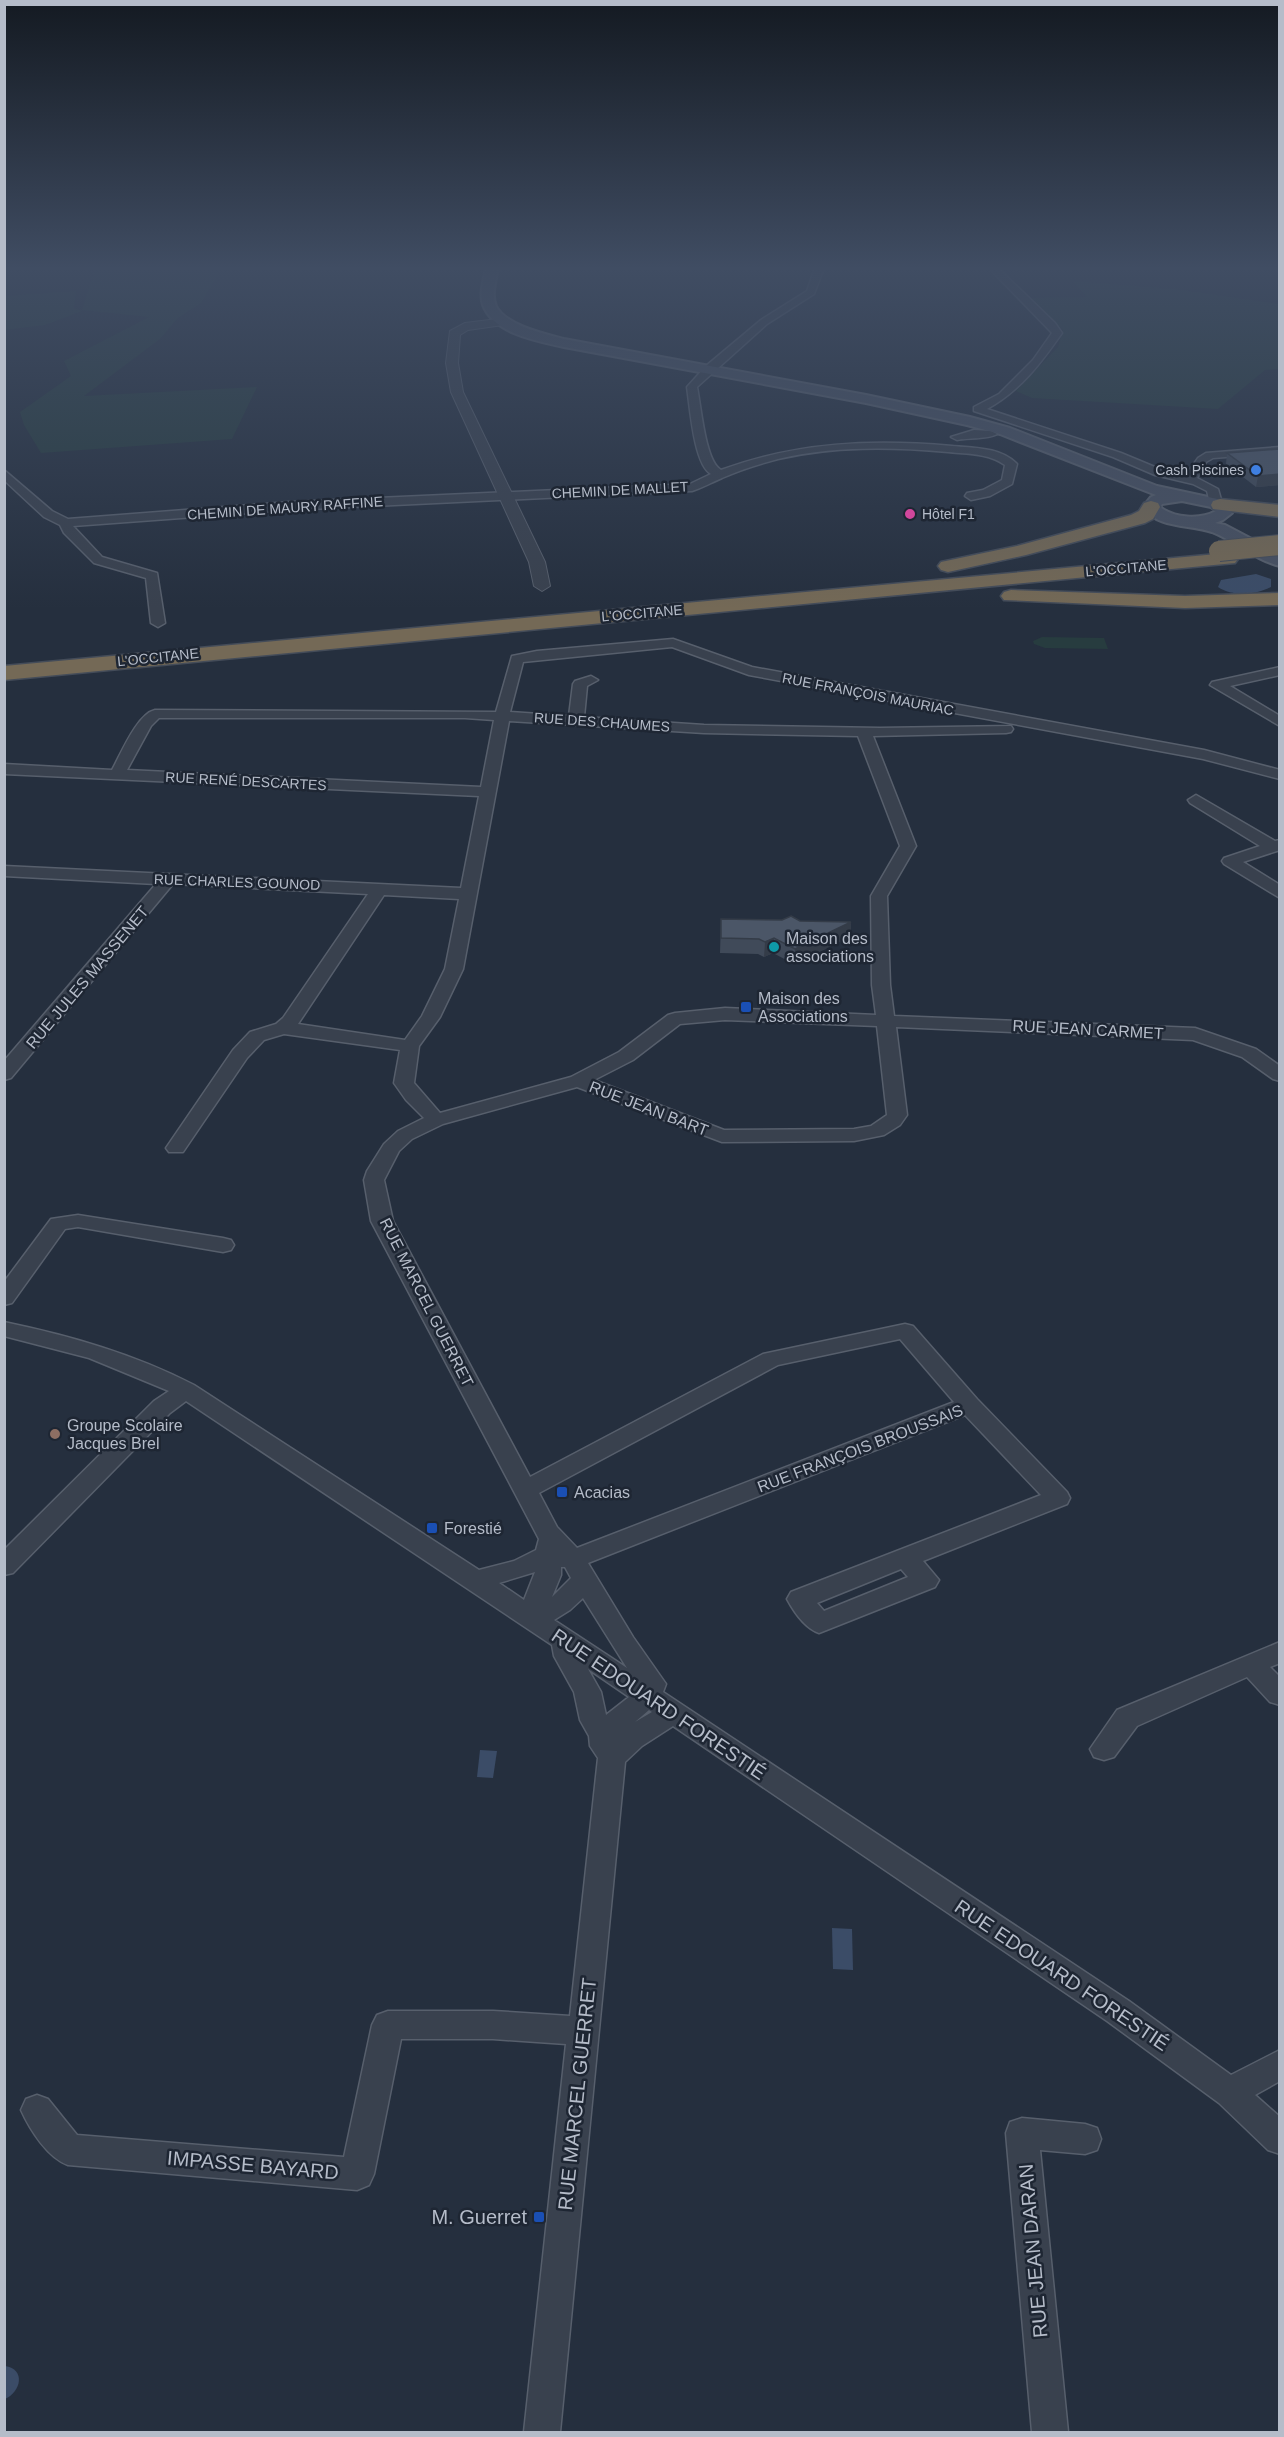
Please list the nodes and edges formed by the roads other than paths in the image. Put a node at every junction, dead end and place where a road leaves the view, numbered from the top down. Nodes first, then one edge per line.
1 (455, 382) edge
2 (694, 382) edge
3 (772, 382) edge
4 (1017, 382) edge
5 (900, 406) junction
6 (963, 432) junction
7 (945, 448) junction
8 (1048, 448) junction
9 (1280, 450) edge
10 (4, 473) edge
11 (719, 474) junction
12 (1185, 479) junction
13 (1210, 486) junction
14 (504, 495) junction
15 (971, 496) dead end
16 (1185, 496) junction
17 (1152, 505) junction
18 (1220, 507) junction
19 (1280, 511) edge
20 (1189, 521) junction
21 (66, 523) junction
22 (1280, 545) edge
23 (1280, 554) edge
24 (1224, 555) junction
25 (1280, 561) edge
26 (542, 586) dead end
27 (744, 599) junction
28 (1280, 599) edge
29 (158, 623) dead end
30 (4, 664) edge
31 (1280, 670) edge
32 (4, 673) edge
33 (591, 680) dead end
34 (502, 717) junction
35 (576, 720) junction
36 (1280, 722) edge
37 (1049, 728) junction
38 (864, 732) junction
39 (4, 769) edge
40 (117, 775) junction
41 (1280, 775) edge
42 (488, 792) junction
43 (1196, 800) dead end
44 (1276, 846) edge
45 (4, 871) edge
46 (170, 879) junction
47 (380, 888) junction
48 (1280, 893) edge
49 (470, 894) junction
50 (886, 1021) junction
51 (283, 1028) junction
52 (410, 1046) junction
53 (4, 1074) edge
54 (1280, 1075) edge
55 (578, 1081) junction
56 (436, 1120) junction
57 (176, 1148) dead end
58 (224, 1245) dead end
59 (4, 1298) edge
60 (4, 1329) edge
61 (186, 1390) junction
62 (969, 1405) junction
63 (525, 1490) junction
64 (564, 1557) junction
65 (906, 1558) dead end
66 (4, 1566) edge
67 (480, 1583) junction
68 (530, 1617) junction
69 (565, 1641) junction
70 (1280, 1652) edge
71 (1251, 1664) junction
72 (1280, 1695) edge
73 (660, 1705) junction
74 (607, 1745) junction
75 (1104, 1749) dead end
76 (584, 2031) junction
77 (1280, 2064) edge
78 (1230, 2093) junction
79 (37, 2110) dead end
80 (1085, 2139) dead end
81 (1280, 2139) edge
82 (543, 2433) edge
83 (1050, 2433) edge

1 - 14 street
2 - 11 street
3 - 5 main road
4 - 12 street
5 - 6 main road
5 - 8 main road
6 - 7 street
6 - 8 main road
6 - 17 main road
7 - 11 street, CHEMIN DE MALLET
7 - 15 street, CHEMIN DE MALLET
8 - 16 main road
9 - 12 street
10 - 21 street
11 - 14 street, CHEMIN DE MALLET
12 - 13 street
13 - 16 street
13 - 18 street
14 - 21 street, CHEMIN DE MAURY RAFFINE
14 - 26 street
16 - 17 main road
16 - 18 main road
17 - 20 main road
17 - 27 highway
18 - 19 highway
18 - 20 main road
18 - 23 main road
20 - 25 main road
21 - 29 street
22 - 24 highway, L'OCCITANE, bridge
23 - 24 highway, L'OCCITANE
24 - 27 highway, L'OCCITANE
27 - 28 highway
27 - 30 highway, L'OCCITANE
27 - 32 highway, L'OCCITANE
31 - 36 street
33 - 35 street
34 - 35 street, RUE DES CHAUMES
34 - 37 street, RUE FRANÇOIS MAURIAC
34 - 40 street, RUE DES CHAUMES
34 - 42 street
35 - 38 street, RUE DES CHAUMES
37 - 38 street, RUE DES CHAUMES
37 - 41 street, RUE FRANÇOIS MAURIAC
38 - 50 street
39 - 40 street, RUE RENÉ DESCARTES
40 - 42 street, RUE RENÉ DESCARTES
42 - 49 street
43 - 44 street
44 - 48 street
45 - 46 street, RUE CHARLES GOUNOD
46 - 47 street, RUE CHARLES GOUNOD
46 - 53 street, RUE JULES MASSENET
47 - 49 street, RUE CHARLES GOUNOD
47 - 51 street
49 - 52 street
50 - 54 street, RUE JEAN CARMET
50 - 55 street, RUE JEAN CARMET
50 - 55 street, RUE JEAN BART
51 - 52 street
51 - 57 street
52 - 56 street
55 - 56 street, RUE JEAN BART
56 - 63 street, RUE MARCEL GUERRET
58 - 59 street
60 - 61 street, RUE EDOUARD FORESTIÉ
61 - 66 street
61 - 67 street, RUE EDOUARD FORESTIÉ
62 - 63 street, RUE FRANÇOIS BROUSSAIS
62 - 64 street, RUE FRANÇOIS BROUSSAIS
62 - 65 street
63 - 64 street, RUE MARCEL GUERRET
64 - 67 street
64 - 68 street
64 - 68 street
64 - 73 street, RUE MARCEL GUERRET
67 - 68 street, RUE EDOUARD FORESTIÉ
68 - 69 street, RUE EDOUARD FORESTIÉ
69 - 73 street, RUE EDOUARD FORESTIÉ
69 - 74 street, RUE MARCEL GUERRET
70 - 71 street
71 - 72 street
71 - 75 street
73 - 74 street
73 - 78 street, RUE EDOUARD FORESTIÉ
74 - 76 street, RUE MARCEL GUERRET
76 - 79 street, IMPASSE BAYARD
76 - 82 street, RUE MARCEL GUERRET
77 - 78 street
78 - 81 street, RUE EDOUARD FORESTIÉ
80 - 83 street, RUE JEAN DARAN

